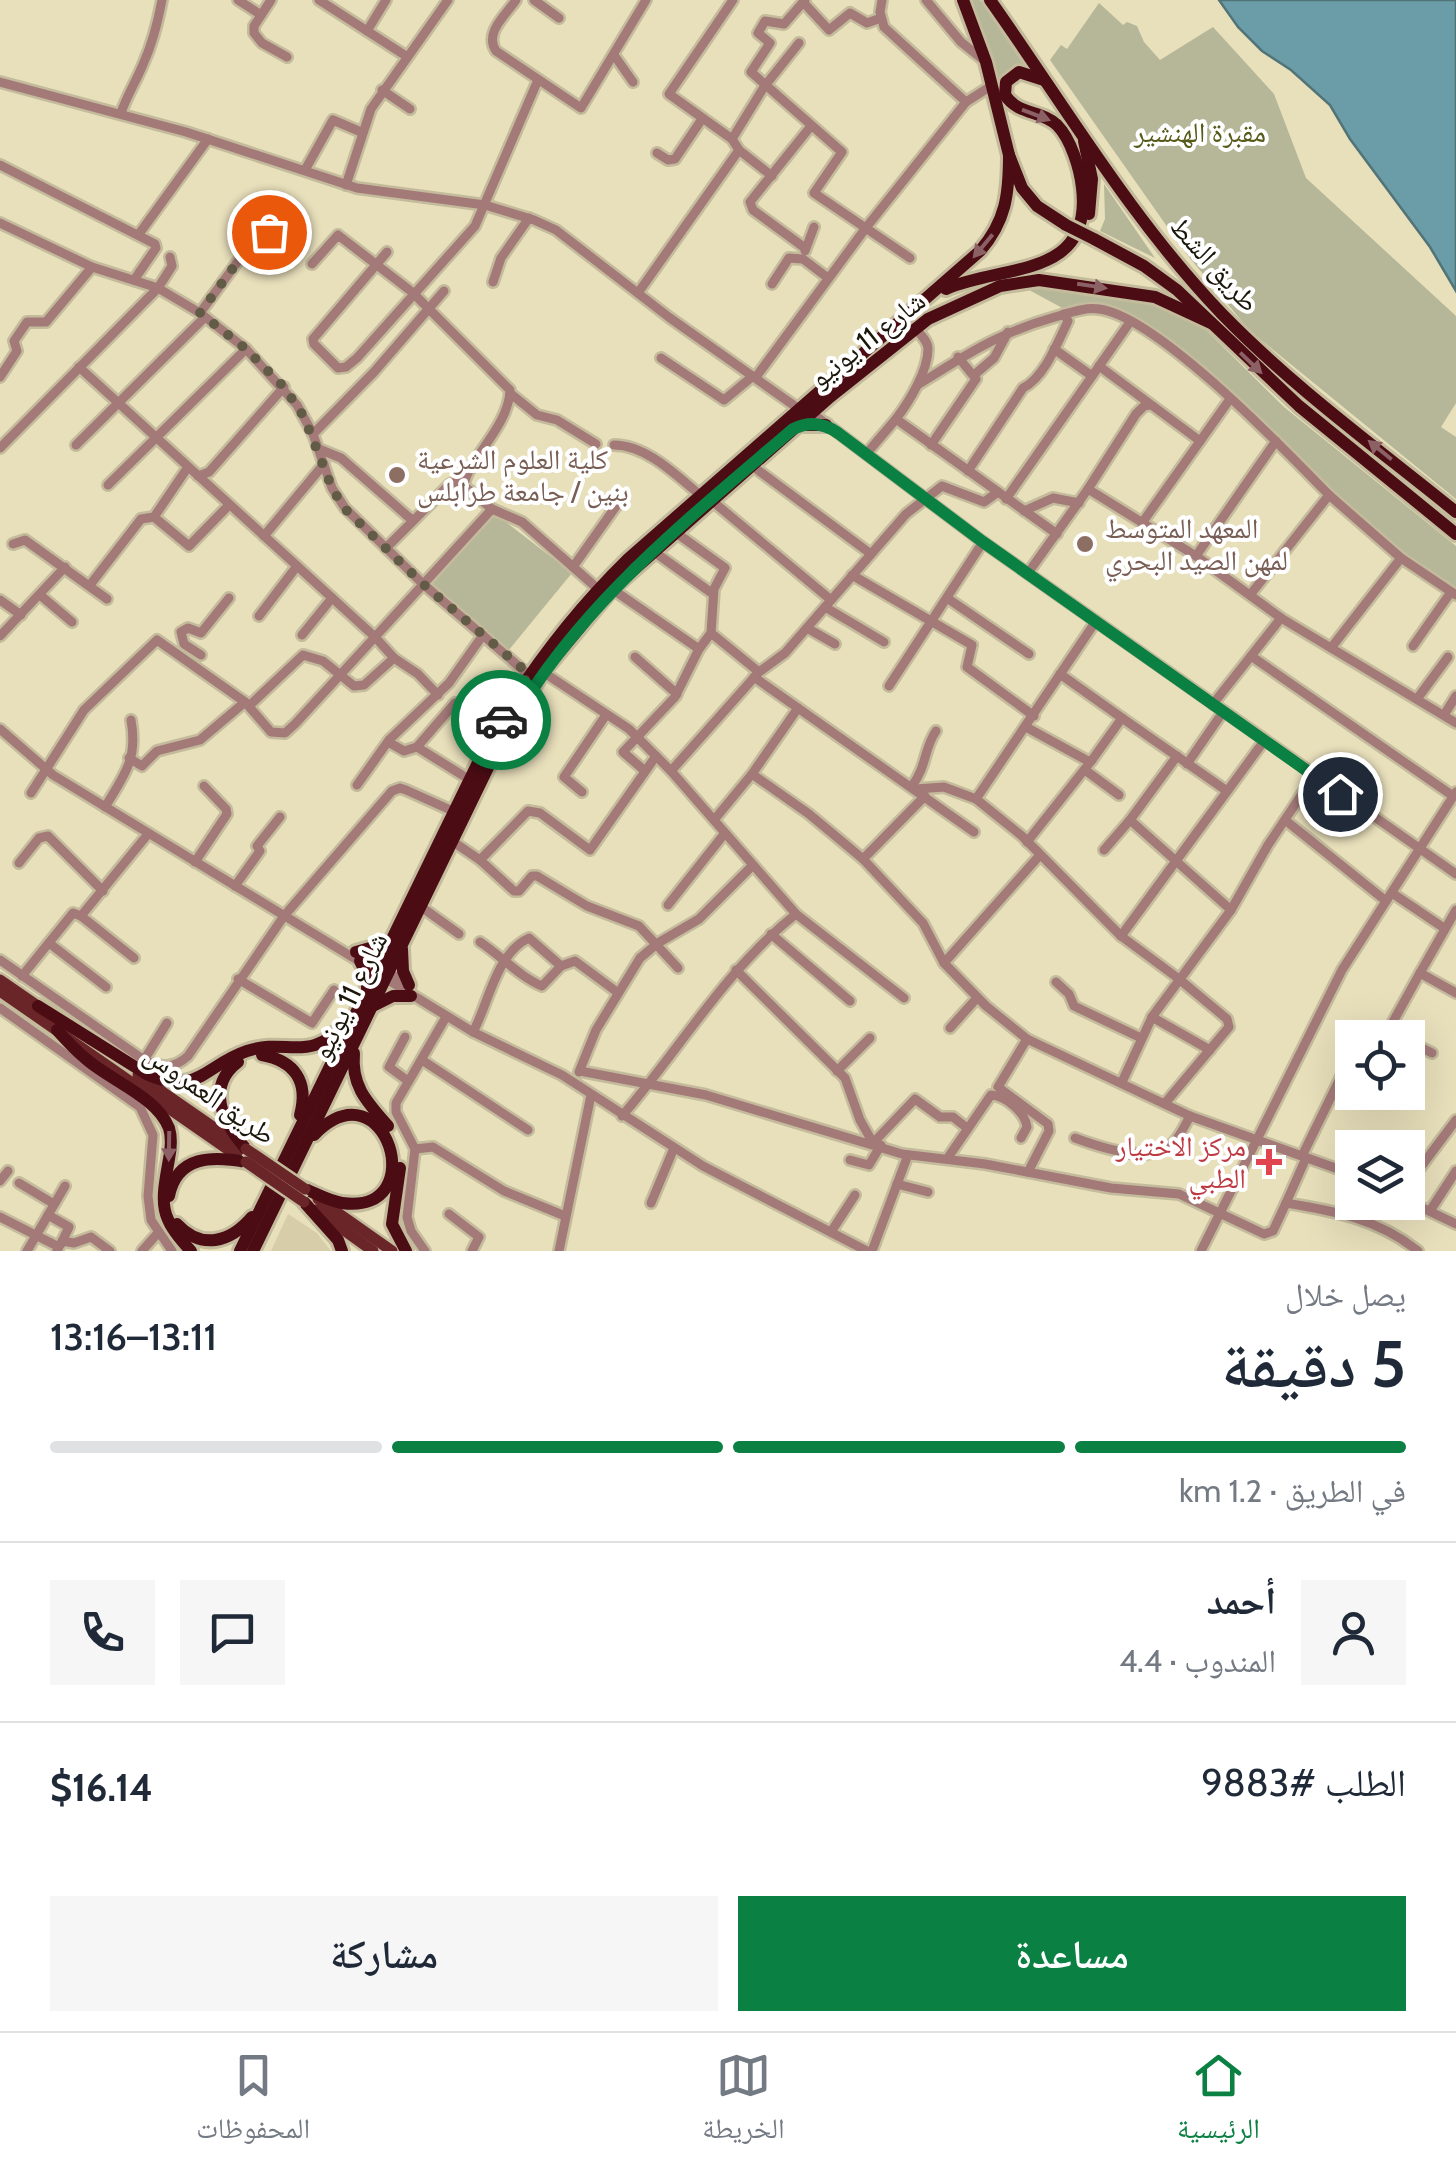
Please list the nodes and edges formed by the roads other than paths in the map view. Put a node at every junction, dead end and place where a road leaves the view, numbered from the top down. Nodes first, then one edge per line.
1 (162, 0) edge
2 (238, 0) edge
3 (271, 0) edge
4 (319, 0) edge
5 (386, 0) edge
6 (448, 0) edge
7 (516, 0) edge
8 (534, 0) edge
9 (646, 0) edge
10 (733, 0) edge
11 (870, 0) edge
12 (882, 0) edge
13 (926, 0) edge
14 (962, 0) edge
15 (990, 0) edge
16 (804, 1) edge
17 (260, 15) junction
18 (559, 18) dead end
19 (881, 18) junction
20 (367, 31) junction
21 (799, 43) dead end
22 (614, 55) junction
23 (406, 56) junction
24 (288, 58) dead end
25 (986, 62) junction
26 (538, 80) junction
27 (1046, 80) junction
28 (0, 82) edge
29 (634, 82) dead end
30 (764, 86) junction
31 (991, 86) junction
32 (382, 90) junction
33 (966, 102) junction
34 (410, 109) dead end
35 (121, 114) junction
36 (702, 119) junction
37 (811, 126) junction
38 (1082, 131) junction
39 (361, 132) junction
40 (208, 139) junction
41 (732, 139) junction
42 (739, 150) junction
43 (657, 152) dead end
44 (1010, 155) junction
45 (0, 165) edge
46 (305, 170) junction
47 (772, 176) junction
48 (346, 185) junction
49 (485, 205) junction
50 (529, 218) junction
51 (0, 224) edge
52 (814, 226) dead end
53 (865, 229) junction
54 (278, 230) dead end
55 (139, 234) junction
56 (387, 252) dead end
57 (804, 254) junction
58 (170, 257) dead end
59 (910, 258) dead end
60 (312, 264) dead end
61 (376, 264) junction
62 (92, 267) junction
63 (828, 278) junction
64 (134, 280) junction
65 (1018, 281) junction
66 (493, 282) dead end
67 (772, 284) dead end
68 (158, 288) junction
69 (444, 291) dead end
70 (412, 292) junction
71 (638, 293) junction
72 (928, 298) junction
73 (429, 309) junction
74 (1064, 314) junction
75 (202, 315) junction
76 (389, 320) junction
77 (1130, 322) junction
78 (1211, 323) junction
79 (915, 328) junction
80 (1008, 332) junction
81 (398, 342) junction
82 (246, 349) junction
83 (1054, 349) junction
84 (958, 357) junction
85 (661, 358) dead end
86 (80, 366) junction
87 (1096, 371) junction
88 (974, 375) junction
89 (754, 377) junction
90 (0, 378) edge
91 (919, 384) junction
92 (284, 387) junction
93 (510, 394) junction
94 (830, 397) junction
95 (1230, 398) junction
96 (118, 403) junction
97 (1150, 405) junction
98 (810, 410) junction
99 (896, 419) junction
100 (826, 424) junction
101 (793, 429) junction
102 (313, 434) junction
103 (154, 438) junction
104 (1200, 441) junction
105 (1276, 441) junction
106 (596, 444) dead end
107 (76, 445) dead end
108 (614, 445) dead end
109 (931, 445) junction
110 (0, 448) edge
111 (319, 449) junction
112 (867, 453) junction
113 (324, 464) junction
114 (751, 465) junction
115 (188, 467) junction
116 (968, 471) junction
117 (198, 476) junction
118 (464, 479) junction
119 (108, 485) dead end
120 (1088, 489) junction
121 (1329, 494) junction
122 (1002, 495) junction
123 (705, 498) junction
124 (927, 500) junction
125 (620, 502) dead end
126 (1079, 503) junction
127 (229, 505) junction
128 (492, 509) junction
129 (1024, 511) junction
130 (1456, 512) edge
131 (685, 515) junction
132 (154, 517) junction
133 (412, 520) junction
134 (1142, 523) junction
135 (675, 532) junction
136 (1057, 534) junction
137 (1456, 534) edge
138 (264, 536) junction
139 (983, 542) junction
140 (13, 544) dead end
141 (386, 548) junction
142 (653, 551) junction
143 (871, 554) junction
144 (1196, 556) junction
145 (1401, 558) junction
146 (298, 566) junction
147 (65, 567) junction
148 (573, 567) junction
149 (1028, 574) junction
150 (852, 575) junction
151 (423, 584) junction
152 (90, 586) junction
153 (605, 589) junction
154 (713, 594) junction
155 (1453, 594) edge
156 (1250, 595) junction
157 (40, 596) junction
158 (229, 598) dead end
159 (332, 598) junction
160 (947, 598) junction
161 (107, 599) dead end
162 (0, 600) edge
163 (828, 604) junction
164 (21, 615) junction
165 (259, 616) dead end
166 (1281, 618) junction
167 (932, 621) junction
168 (72, 622) dead end
169 (1096, 622) junction
170 (807, 628) junction
171 (711, 633) junction
172 (302, 635) dead end
173 (483, 635) junction
174 (0, 636) edge
175 (375, 637) junction
176 (884, 642) dead end
177 (835, 644) dead end
178 (1414, 646) dead end
179 (1331, 648) junction
180 (699, 649) junction
181 (1029, 654) dead end
182 (1251, 656) junction
183 (635, 657) dead end
184 (1448, 657) dead end
185 (394, 658) junction
186 (186, 660) junction
187 (339, 673) junction
188 (536, 673) junction
189 (1060, 674) junction
190 (756, 675) junction
191 (889, 686) dead end
192 (676, 694) junction
193 (438, 695) junction
194 (1456, 696) edge
195 (1417, 699) junction
196 (455, 703) dead end
197 (247, 704) junction
198 (1213, 704) junction
199 (798, 708) junction
200 (1223, 712) junction
201 (606, 714) junction
202 (1034, 716) junction
203 (1444, 716) junction
204 (1122, 718) junction
205 (131, 720) dead end
206 (1456, 724) edge
207 (502, 728) junction
208 (1026, 728) junction
209 (1, 731) edge
210 (936, 731) dead end
211 (638, 738) junction
212 (1264, 741) junction
213 (390, 743) junction
214 (417, 747) junction
215 (656, 756) junction
216 (1176, 756) junction
217 (129, 758) junction
218 (1092, 760) junction
219 (1187, 764) junction
220 (46, 770) junction
221 (1085, 770) junction
222 (645, 771) junction
223 (671, 771) junction
224 (752, 774) junction
225 (1314, 776) junction
226 (470, 780) junction
227 (357, 785) dead end
228 (204, 786) dead end
229 (1227, 790) junction
230 (918, 791) junction
231 (32, 792) dead end
232 (582, 792) dead end
233 (1455, 794) edge
234 (1119, 795) dead end
235 (976, 798) junction
236 (104, 807) junction
237 (454, 812) junction
238 (280, 817) dead end
239 (714, 820) junction
240 (1130, 820) junction
241 (1284, 820) junction
242 (725, 832) junction
243 (974, 832) dead end
244 (148, 834) junction
245 (452, 841) junction
246 (1027, 842) junction
247 (20, 843) dead end
248 (1419, 849) junction
249 (29, 850) junction
250 (1104, 850) dead end
251 (1040, 855) junction
252 (863, 859) junction
253 (480, 860) junction
254 (1176, 860) junction
255 (194, 862) junction
256 (19, 864) dead end
257 (752, 866) junction
258 (1456, 874) edge
259 (236, 886) junction
260 (103, 890) junction
261 (1389, 897) junction
262 (668, 905) dead end
263 (420, 906) junction
264 (1231, 910) junction
265 (1456, 910) edge
266 (796, 914) junction
267 (82, 916) junction
268 (284, 916) junction
269 (1444, 928) junction
270 (460, 934) dead end
271 (771, 934) junction
272 (1120, 936) junction
273 (49, 942) junction
274 (397, 942) junction
275 (480, 942) dead end
276 (658, 943) junction
277 (358, 957) junction
278 (134, 958) dead end
279 (0, 960) edge
280 (508, 960) junction
281 (944, 964) junction
282 (562, 966) junction
283 (678, 968) dead end
284 (736, 970) junction
285 (382, 972) junction
286 (1420, 974) junction
287 (22, 976) junction
288 (238, 979) junction
289 (1179, 979) junction
290 (0, 980) edge
291 (1056, 982) dead end
292 (106, 987) dead end
293 (334, 990) dead end
294 (0, 991) edge
295 (410, 991) junction
296 (617, 992) junction
297 (1456, 993) edge
298 (904, 998) dead end
299 (977, 998) junction
300 (850, 1001) dead end
301 (366, 1002) junction
302 (38, 1006) junction
303 (0, 1008) edge
304 (446, 1017) junction
305 (1152, 1017) junction
306 (1394, 1020) edge
307 (167, 1024) dead end
308 (950, 1028) dead end
309 (57, 1030) junction
310 (474, 1032) junction
311 (406, 1037) dead end
312 (870, 1038) dead end
313 (1141, 1038) junction
314 (1027, 1039) junction
315 (354, 1043) junction
316 (1210, 1050) junction
317 (1425, 1050) edge
318 (1432, 1053) dead end
319 (144, 1060) junction
320 (422, 1060) junction
321 (580, 1071) junction
322 (837, 1071) junction
323 (408, 1080) junction
324 (572, 1082) junction
325 (1122, 1082) junction
326 (649, 1085) junction
327 (1335, 1090) edge
328 (591, 1095) junction
329 (1166, 1102) junction
330 (622, 1116) junction
331 (1190, 1116) junction
332 (1456, 1120) edge
333 (967, 1128) junction
334 (528, 1130) dead end
335 (1022, 1138) dead end
336 (1076, 1138) dead end
337 (1256, 1142) junction
338 (299, 1143) junction
339 (877, 1144) junction
340 (674, 1148) junction
341 (415, 1149) junction
342 (908, 1155) junction
343 (246, 1156) junction
344 (1304, 1157) junction
345 (947, 1159) junction
346 (850, 1160) dead end
347 (1425, 1161) edge
348 (1335, 1168) edge
349 (8, 1171) dead end
350 (1456, 1171) edge
351 (1028, 1172) junction
352 (0, 1181) edge
353 (19, 1184) dead end
354 (897, 1184) junction
355 (65, 1186) dead end
356 (928, 1192) dead end
357 (855, 1195) dead end
358 (304, 1196) junction
359 (1286, 1203) junction
360 (54, 1204) junction
361 (651, 1204) dead end
362 (267, 1209) junction
363 (1425, 1209) edge
364 (1220, 1211) junction
365 (1430, 1211) junction
366 (48, 1214) junction
367 (449, 1214) dead end
368 (565, 1216) junction
369 (0, 1217) edge
370 (1456, 1224) edge
371 (831, 1232) junction
372 (158, 1234) junction
373 (36, 1235) junction
374 (59, 1246) edge
375 (27, 1251) edge
376 (110, 1251) edge
377 (142, 1251) edge
378 (172, 1251) edge
379 (191, 1251) edge
380 (240, 1251) edge
381 (252, 1251) edge
382 (261, 1251) edge
383 (342, 1251) edge
384 (374, 1251) edge
385 (392, 1251) edge
386 (406, 1251) edge
387 (426, 1251) edge
388 (472, 1251) edge
389 (559, 1251) edge
390 (870, 1251) edge
391 (1201, 1251) edge
392 (1418, 1251) edge

1 - 35 street
2 - 17 street
3 - 17 street
4 - 20 street
5 - 20 street
6 - 23 street
7 - 26 street
8 - 18 street
9 - 22 street
10 - 36 street
11 - 12 street
12 - 19 street
13 - 25 street
14 - 25 highway
15 - 27 highway, طريق الشط
16 - 19 street
16 - 30 street
17 - 24 street
19 - 33 street
20 - 23 street
21 - 30 street
22 - 26 street
22 - 29 street
23 - 32 street
25 - 31 highway
26 - 49 street
27 - 38 highway, طريق الشط
27 -> 72 highway
28 - 35 street
30 - 37 street
30 - 41 street
31 - 33 street
31 - 44 highway
32 - 34 street
32 - 39 street
33 - 53 street
35 - 40 street
36 - 41 street
36 - 43 street
37 - 47 street
37 - 53 street
38 - 65 highway
130 -> 38 highway, طريق الشط
39 - 46 street
39 - 48 street
40 - 46 street
40 - 55 street
41 - 42 street
42 - 47 street
42 - 71 street
44 -> 72 highway, شارع 11 يونيو
44 - 78 highway, طريق الشط, bridge
45 - 55 street
46 - 48 street
47 - 57 street
48 - 49 street
49 - 50 street
49 - 70 street
50 - 66 street
50 - 71 street
51 - 62 street
52 - 57 street
53 - 59 street
53 - 63 street
54 - 75 street
55 - 64 street
56 - 61 street
57 - 63 street
57 - 67 street
58 - 68 street
60 - 61 street
61 - 70 street
61 - 76 street
62 - 64 street
62 - 90 street
63 - 89 street
64 - 68 street
65 -> 78 highway, شارع 11 يونيو
65 - 79 highway, شارع 11 يونيو
68 - 75 street
68 - 86 street
69 - 73 street
70 - 73 street
70 - 76 street
71 - 89 street
72 - 98 highway, شارع 11 يونيو
73 - 81 street
73 - 93 street
74 - 77 street
74 - 80 street
74 - 83 street
75 - 82 street
75 - 96 street
76 - 81 street
77 - 87 street
77 - 95 street
78 -> 137 highway, طريق الشط
79 - 91 street
79 - 94 highway, شارع 11 يونيو
80 - 84 street
80 - 88 street
81 - 102 street
82 - 92 street
82 - 103 street
83 - 87 street
83 - 116 street
84 - 88 street
84 - 91 street
85 - 89 street
86 - 96 street
86 - 110 street
87 - 97 street
87 - 122 street
88 - 109 street
89 - 98 street
91 - 99 street
92 - 102 street
92 - 117 street
93 - 106 street
93 - 118 street
94 - 98 highway, شارع 11 يونيو
94 - 100 highway
95 - 104 street
95 - 105 street
96 - 103 street
96 - 107 street
97 - 104 street
97 - 120 street
98 - 100 street
98 - 101 highway, شارع 11 يونيو
98 - 123 highway, شارع 11 يونيو
99 - 109 street
99 - 112 street
100 - 101 highway
100 - 112 street
101 - 114 highway, شارع 11 يونيو
102 - 111 street
103 - 115 street
103 - 119 street
104 - 134 street
105 - 121 street
105 - 144 street
108 - 123 street
109 - 116 street
111 - 113 street
111 - 133 street
112 - 124 street
113 - 138 street
113 - 141 street
114 - 123 highway, شارع 11 يونيو
114 - 143 street
115 - 117 street
115 - 132 street
116 - 122 street
117 - 127 street
118 - 128 street
118 - 133 street
120 - 126 street
120 - 134 street
121 - 145 street
121 - 156 street
122 - 124 street
122 - 129 street
123 - 131 highway, شارع 11 يونيو
123 - 163 street
124 - 139 street
124 - 143 street
125 - 148 street
126 - 129 street
126 - 136 street
127 - 132 street
127 - 138 street
128 - 148 street
128 - 151 street
129 - 136 street
131 - 135 highway, شارع 11 يونيو
131 - 153 highway, شارع 11 يونيو
132 - 152 street
133 - 141 street
134 - 144 street
135 - 142 highway, شارع 11 يونيو
135 - 154 street
136 - 149 street
138 - 146 street
139 - 149 street
139 - 160 street
140 - 147 street
141 - 151 street
142 - 153 highway, شارع 11 يونيو
142 - 154 street
143 - 150 street
144 - 156 street
145 - 155 street
145 - 179 street
146 - 159 street
146 - 165 street
147 - 152 street
147 - 157 street
148 - 153 street
149 - 169 street
150 - 163 street
150 - 167 street
151 - 173 street
151 - 175 street
152 - 161 street
153 - 180 street
153 - 188 highway, شارع 11 يونيو
154 - 171 street
155 - 178 street
156 - 166 street
157 - 164 street
157 - 168 street
158 - 186 street
159 - 172 street
159 - 175 street
160 - 167 street
160 - 181 street
162 - 164 street
163 - 170 street
163 - 176 street
164 - 174 street
166 - 179 street
166 - 182 street
167 - 191 street
167 - 202 street
169 - 189 street
169 - 198 street
170 - 177 street
170 - 190 street
171 - 180 street
171 - 190 street
173 - 188 street
173 - 193 street
175 - 185 street
175 - 187 street
179 - 195 street
180 - 192 street
182 - 198 street
182 - 233 street
183 - 192 street
184 - 195 street
185 - 187 street
185 - 193 street
186 - 197 street
186 - 220 street
187 - 197 street
187 - 197 street
188 - 201 street
188 - 207 highway, شارع 11 يونيو
189 - 202 street
189 - 204 street
190 - 199 street
190 - 223 street
192 - 211 street
193 - 213 street
194 - 203 street
195 - 203 street
196 - 214 street
197 - 217 street
198 - 200 street
199 - 224 street
199 - 230 street
200 - 212 street
200 - 219 street
201 - 211 street
201 - 232 street
202 - 208 street
203 - 206 street
204 - 216 street
204 - 218 street
205 - 217 street
207 - 226 highway, شارع 11 يونيو
207 - 245 highway, شارع 11 يونيو
208 - 218 street
208 - 235 street
209 - 220 street
210 - 230 street
211 - 215 street
211 - 222 street
212 - 225 street
212 - 229 street
213 - 214 street
213 - 227 street
214 - 226 street
215 - 222 street
215 - 223 street
216 - 219 street
216 - 240 street
217 - 236 street
218 - 221 street
219 - 229 street
220 - 231 street
220 - 236 street
221 - 234 street
221 - 246 street
222 - 253 street
223 - 239 street
224 - 239 street
224 - 252 street
225 - 241 street
225 - 248 street
226 - 237 highway, شارع 11 يونيو
228 - 255 street
229 - 254 street
230 - 235 street
230 - 243 street
230 - 252 street
233 - 248 street
235 - 246 street
236 - 244 street
237 - 268 street
237 - 274 highway, شارع 11 يونيو
238 - 259 street
239 - 242 street
240 - 250 street
240 - 254 street
241 - 261 street
241 - 264 street
242 - 257 street
242 - 262 street
244 - 255 street
244 - 260 street
245 - 253 street
245 - 263 highway, شارع 11 يونيو
246 - 251 street
247 - 249 street
248 - 258 street
248 - 261 street
249 - 256 street
249 - 260 street
251 - 272 street
251 - 281 street
252 - 281 street
253 - 276 street
254 - 264 street
254 - 272 street
255 - 259 street
257 - 266 street
257 - 276 street
259 - 268 street
260 - 267 street
261 - 269 street
261 - 337 street
263 - 270 street
263 - 274 highway, شارع 11 يونيو
264 - 289 street
265 - 269 street
266 - 271 street
266 - 298 street
267 - 273 street
267 - 278 street
268 - 277 street
268 - 288 street
269 - 286 street
271 - 284 street
271 - 300 street
272 - 289 street
273 - 287 street
273 - 292 street
274 - 277 highway
274 - 285 highway, شارع 11 يونيو
274 - 295 highway
275 - 280 street
276 - 283 street
276 - 296 street
277 - 285 street
277 - 301 highway
279 - 287 street
280 - 282 street
280 - 282 street
280 - 310 street
281 - 299 street
282 - 296 street
284 - 322 street
284 - 326 street
285 - 295 street
285 - 301 highway, شارع 11 يونيو
286 - 297 street
286 - 306 street
287 - 319 street
288 - 293 street
288 - 319 street
289 - 305 street
289 - 316 street
290 - 302 main road, طريق العمروس
291 - 313 street
294 - 309 main road, طريق العمروس
295 - 301 highway
295 - 304 street
296 - 321 street
299 - 308 street
299 - 314 street
301 - 302 highway
301 - 315 highway, شارع 11 يونيو
301 - 338 highway, شارع 11 يونيو
302 - 343 main road, طريق العمروس
303 - 372 street
304 - 310 street
304 - 320 street
305 - 313 street
305 - 316 street
307 - 319 street
309 - 343 main road, طريق العمروس
309 -> 379 highway
310 - 324 street
311 - 323 street
312 - 322 street
313 - 325 street
314 - 325 street
314 - 351 street
315 - 338 highway, شارع 11 يونيو
315 - 386 highway
316 - 329 street
317 - 318 street
320 - 323 street
320 - 334 street
321 - 324 street
321 - 326 street
322 - 339 street
323 - 341 street
324 - 328 street
325 - 329 street
326 - 330 street
326 - 339 street
327 - 344 street
328 - 330 street
328 - 368 street
329 - 331 street
330 - 340 street
331 - 336 street
331 - 337 street
332 - 347 street
333 - 335 street
333 - 339 street
333 - 345 street
337 - 344 street
337 - 364 street
338 - 343 highway
338 - 358 highway
338 - 362 highway, شارع 11 يونيو
338 - 362 highway, شارع 11 يونيو
339 - 342 street
339 - 346 street
340 - 361 street
340 - 371 street
341 - 368 street
341 - 387 street
342 - 345 street
342 - 354 street
343 - 358 main road, طريق العمروس, bridge
343 - 362 highway
344 - 348 street
344 - 359 street
345 - 351 street
349 - 352 street
350 - 365 street
351 - 364 street
353 - 360 street
354 - 356 street
354 - 390 street
355 - 360 street
357 - 371 street
358 - 383 highway
358 - 384 main road, طريق العمروس
358 - 385 main road, طريق العمروس
359 - 364 street
359 - 392 street
360 - 366 street
362 - 380 highway
362 - 381 highway
362 - 382 highway
363 - 365 street
364 - 391 street
365 - 370 street
366 - 373 street
366 - 374 street
367 - 388 street
368 - 389 street
369 - 373 street
371 - 390 street
372 - 377 street
372 - 378 street
373 - 374 street
373 - 375 street
374 - 376 street

